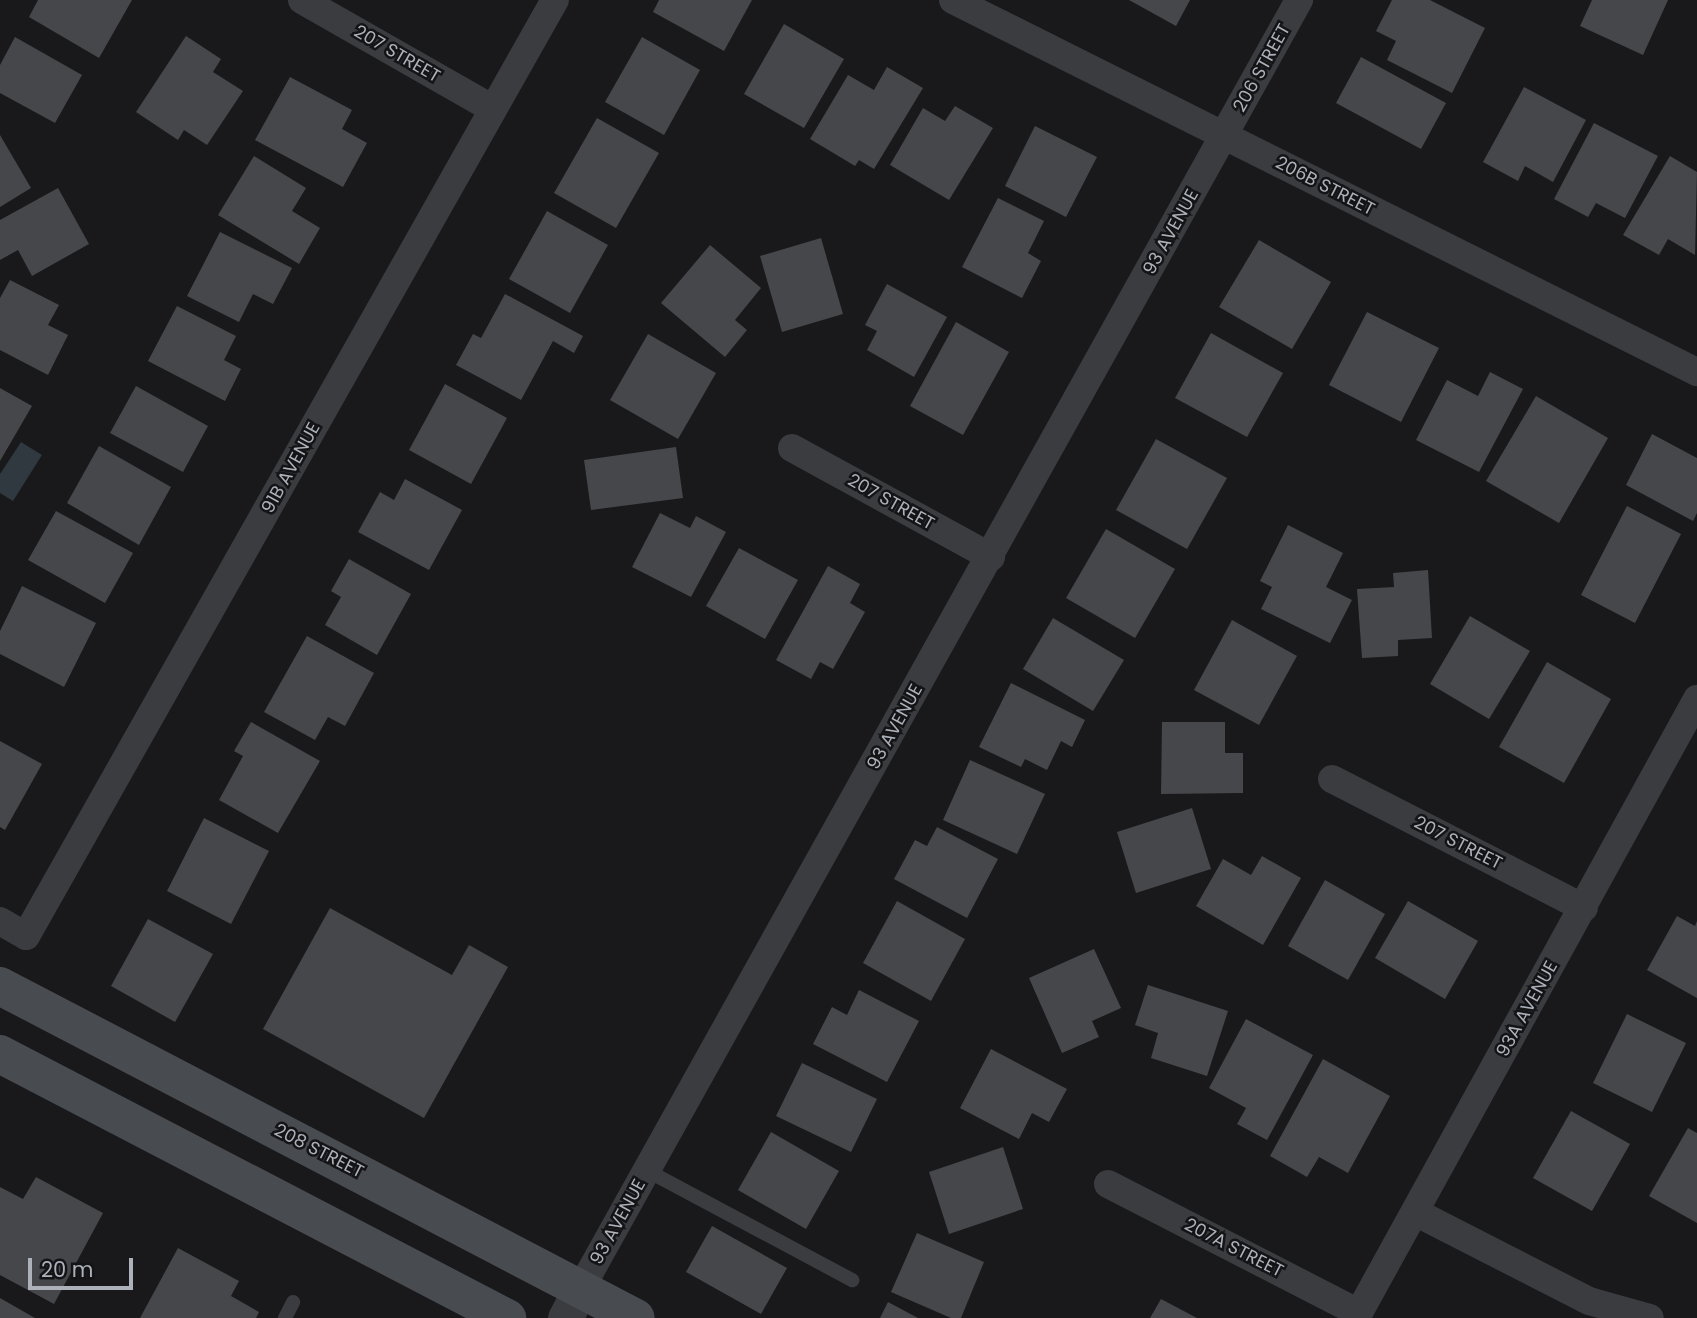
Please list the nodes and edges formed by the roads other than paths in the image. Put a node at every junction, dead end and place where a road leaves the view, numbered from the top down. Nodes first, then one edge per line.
1 (302, 0) edge
2 (555, 0) edge
3 (953, 0) edge
4 (1299, 0) edge
5 (493, 109) junction
6 (1224, 135) junction
7 (1697, 372) edge
8 (792, 448) dead end
9 (991, 557) junction
10 (1696, 705) edge
11 (1332, 779) dead end
12 (1584, 908) junction
13 (0, 922) edge
14 (0, 986) edge
15 (0, 1055) edge
16 (646, 1170) junction
17 (1108, 1184) dead end
18 (1415, 1212) junction
19 (852, 1280) dead end
20 (293, 1302) dead end
21 (573, 1303) edge
22 (1357, 1315) edge
23 (285, 1318) edge
24 (507, 1318) edge
25 (636, 1318) edge
26 (1650, 1318) edge

1 - 5 street, 207 STREET
2 - 5 street, 91B AVENUE
3 - 6 street, 206B STREET
4 - 6 street, 206 STREET
5 - 13 street, 91B AVENUE
6 - 7 street, 206B STREET
6 - 9 street, 93 AVENUE
8 - 9 street, 207 STREET
9 - 16 street, 93 AVENUE
10 - 12 street, 93A AVENUE
11 - 12 street, 207 STREET
12 - 18 street, 93A AVENUE
14 - 21 main road, 208 STREET
15 - 24 main road
16 - 19 lane
16 - 21 street, 93 AVENUE
17 - 22 street, 207A STREET
18 - 22 street, 93A AVENUE
18 - 26 street
20 - 23 lane
21 - 25 main road, 208 STREET

